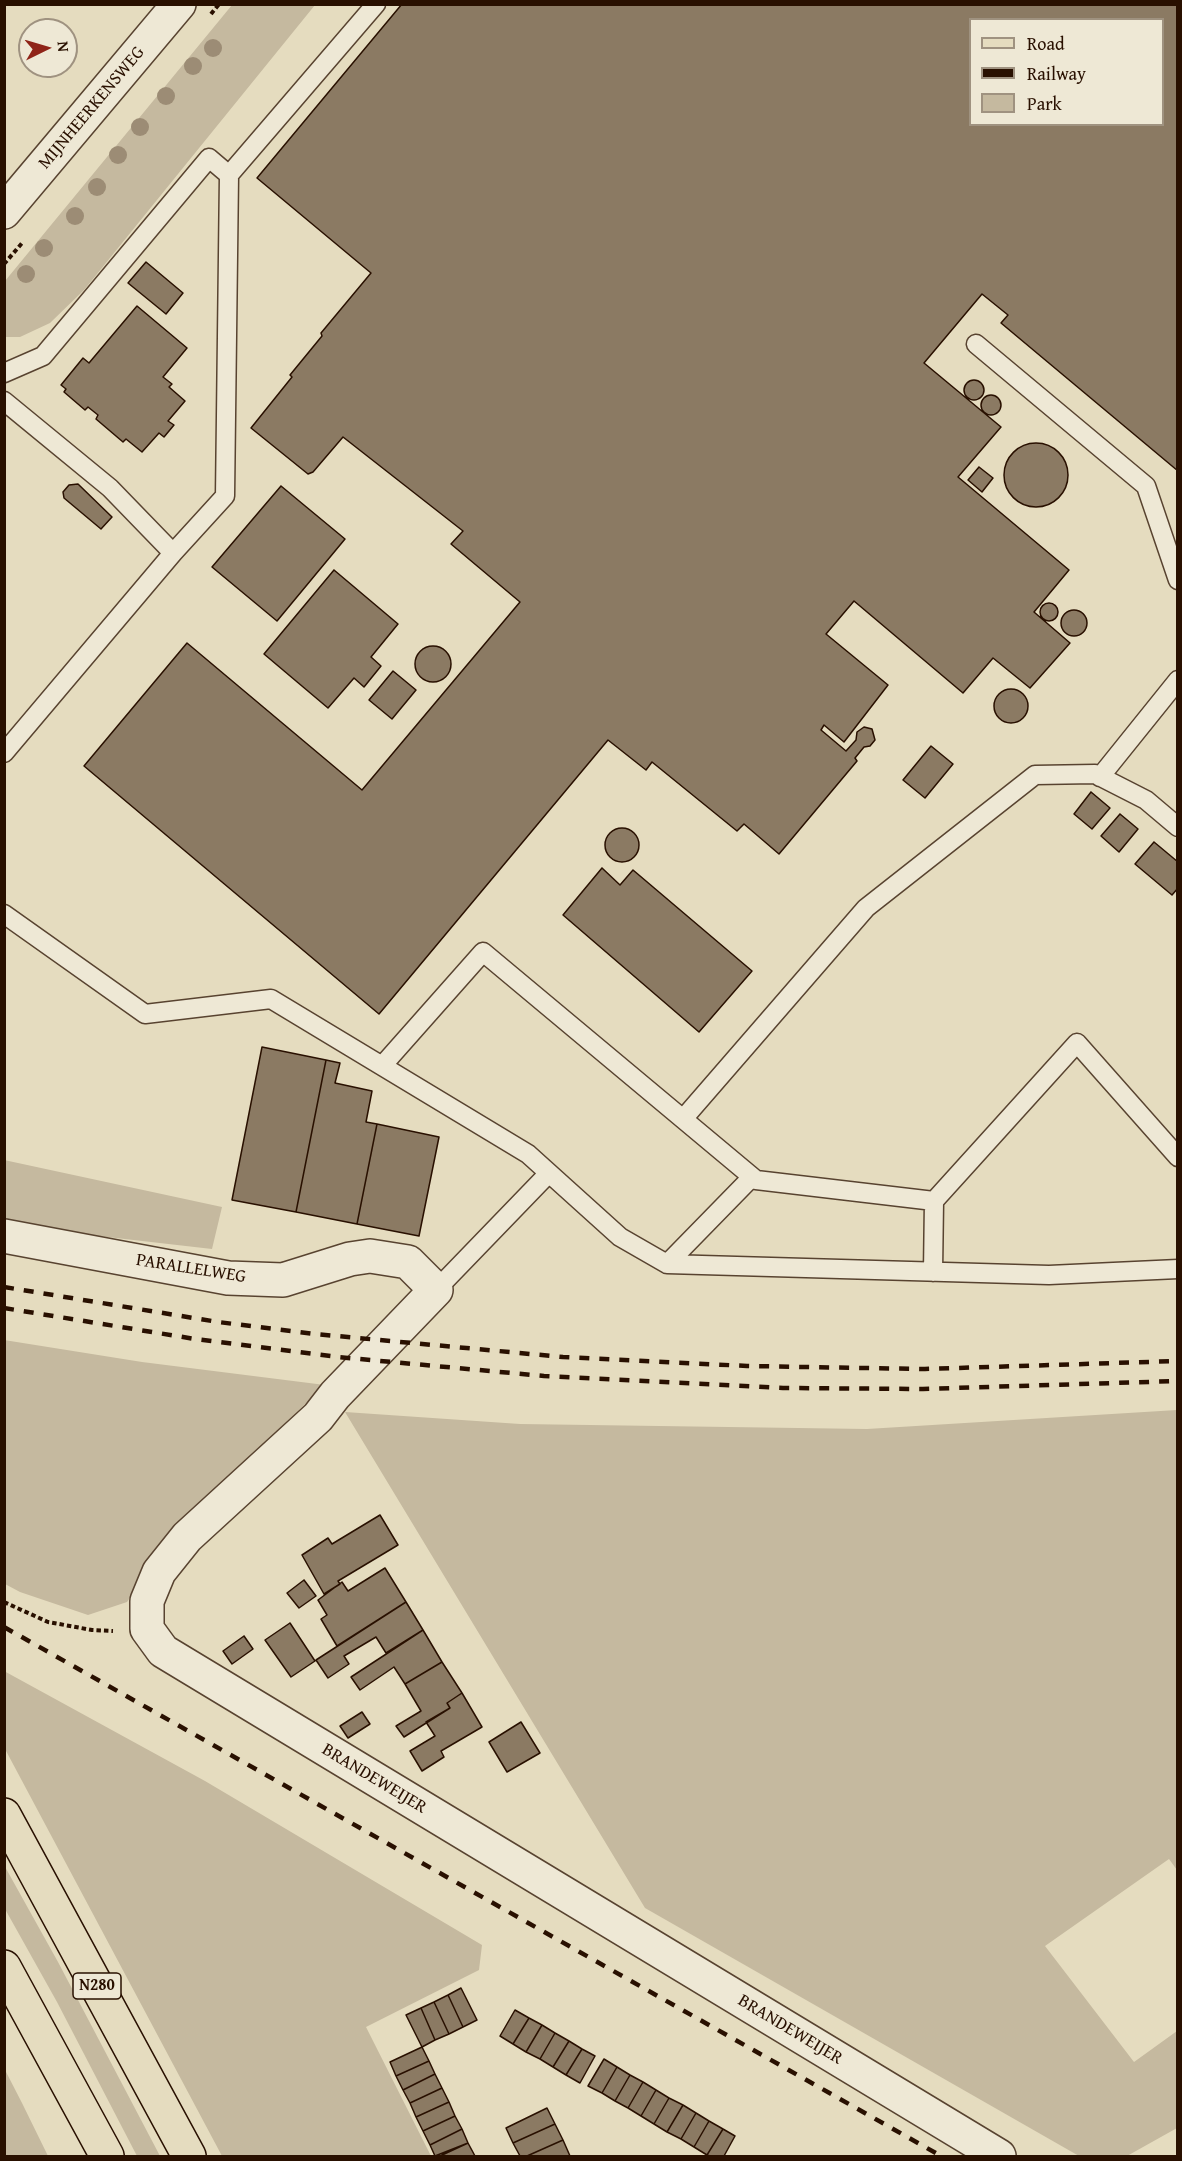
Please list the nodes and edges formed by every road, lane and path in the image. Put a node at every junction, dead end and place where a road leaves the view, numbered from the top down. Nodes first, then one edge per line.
1 (179, 4) edge
2 (376, 4) edge
3 (229, 175) junction
4 (4, 212) edge
5 (976, 344) dead end
6 (4, 373) edge
7 (4, 402) edge
8 (172, 553) junction
9 (1178, 580) edge
10 (1178, 680) edge
11 (4, 753) edge
12 (1100, 777) junction
13 (1178, 827) edge
14 (4, 914) edge
15 (382, 1066) junction
16 (683, 1119) junction
17 (1178, 1157) edge
18 (549, 1173) junction
19 (752, 1177) junction
20 (934, 1201) junction
21 (4, 1236) edge
22 (667, 1264) junction
23 (1178, 1269) edge
24 (933, 1272) junction
25 (436, 1290) junction
26 (4, 1602) edge
27 (147, 1629) junction
28 (4, 1815) edge
29 (4, 1967) edge
30 (107, 2157) edge
31 (189, 2157) edge
32 (999, 2157) edge

1 - 4 street, MIJNHEERKENSWEG
2 - 3 lane
3 - 6 lane
3 - 8 lane
5 - 9 lane
7 - 8 lane
8 - 11 lane
10 - 12 lane
12 - 13 lane
12 - 16 lane
14 - 15 lane
15 - 16 lane
15 - 18 lane
16 - 19 lane
17 - 20 lane
18 - 22 lane
18 - 25 lane
19 - 20 lane
19 - 22 lane
20 - 24 lane
21 - 25 street, PARALLELWEG
22 - 24 lane
23 - 24 lane
25 - 27 street
26 - 27 path
27 - 32 street, BRANDEWEIJER
28 - 31 main road, N280
29 - 30 main road

